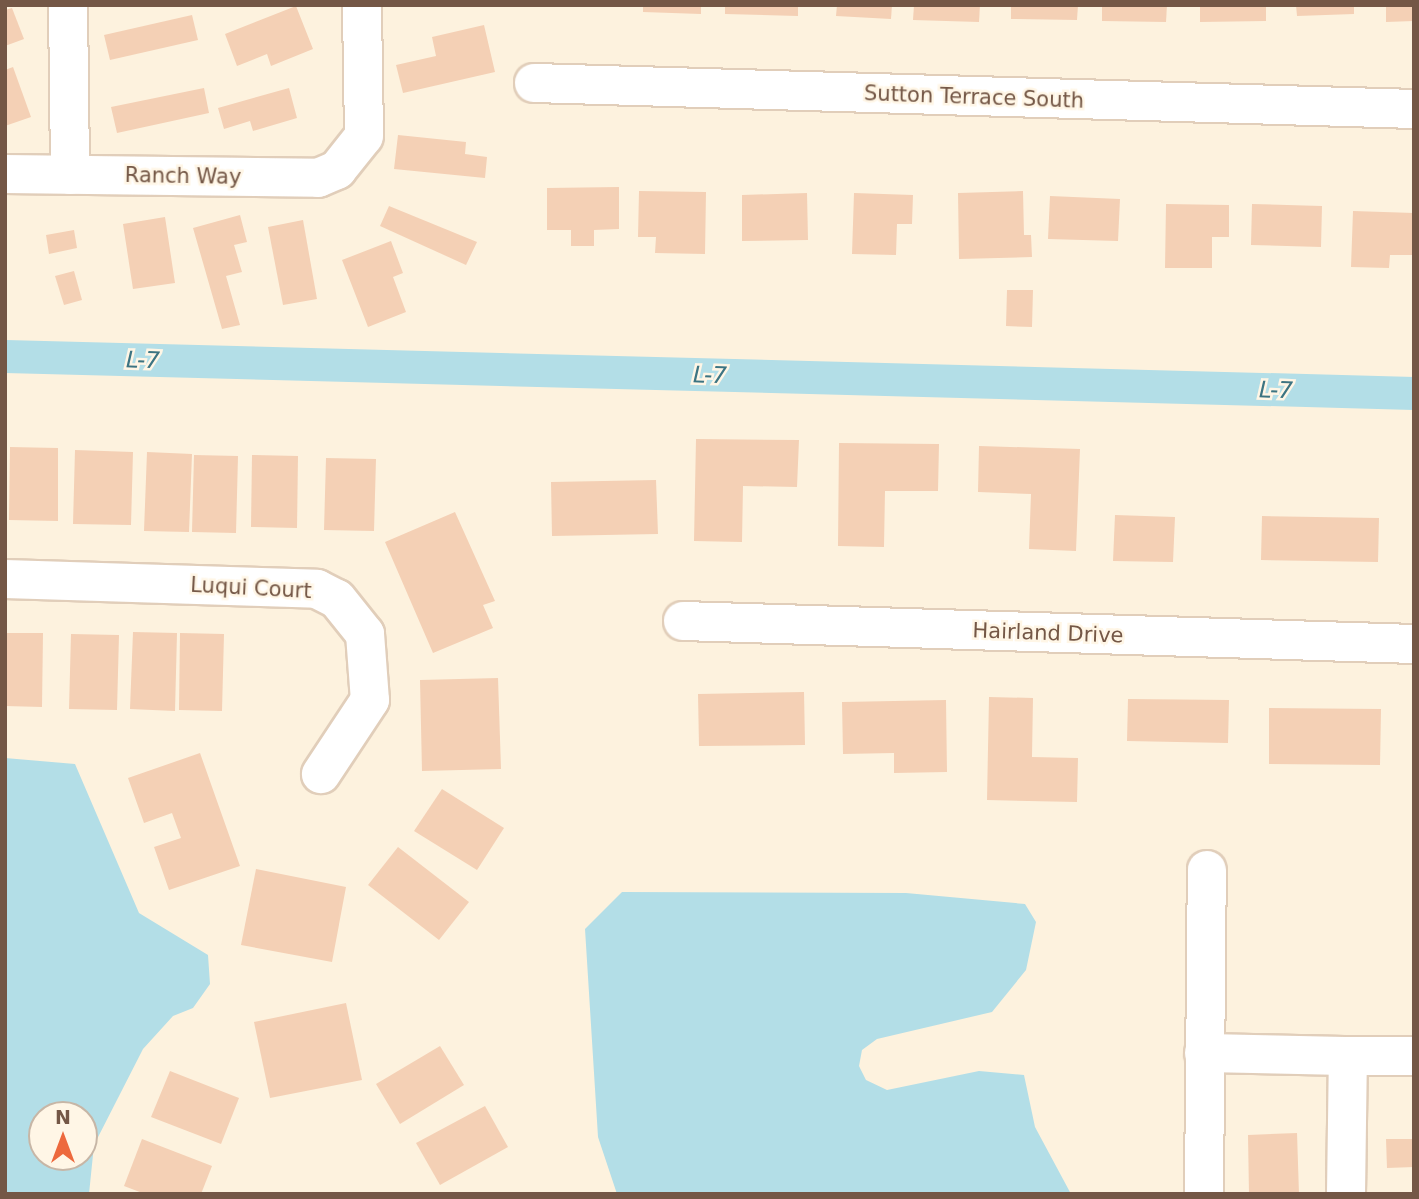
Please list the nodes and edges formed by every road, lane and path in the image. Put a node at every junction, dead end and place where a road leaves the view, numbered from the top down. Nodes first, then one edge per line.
1 (68, 5) edge
2 (362, 5) edge
3 (534, 83) dead end
4 (1414, 109) edge
5 (5, 174) edge
6 (70, 175) junction
7 (5, 579) edge
8 (683, 621) dead end
9 (1414, 644) edge
10 (321, 774) dead end
11 (1208, 870) dead end
12 (1204, 1053) junction
13 (1348, 1056) junction
14 (1414, 1056) edge
15 (1204, 1194) edge
16 (1346, 1194) edge

1 - 6 street
2 - 6 street, Ranch Way
3 - 4 street, Sutton Terrace South
5 - 6 street, Ranch Way
7 - 10 street, Luqui Court
8 - 9 street, Hairland Drive
11 - 12 street
12 - 13 street
12 - 15 street
13 - 14 street
13 - 16 street

